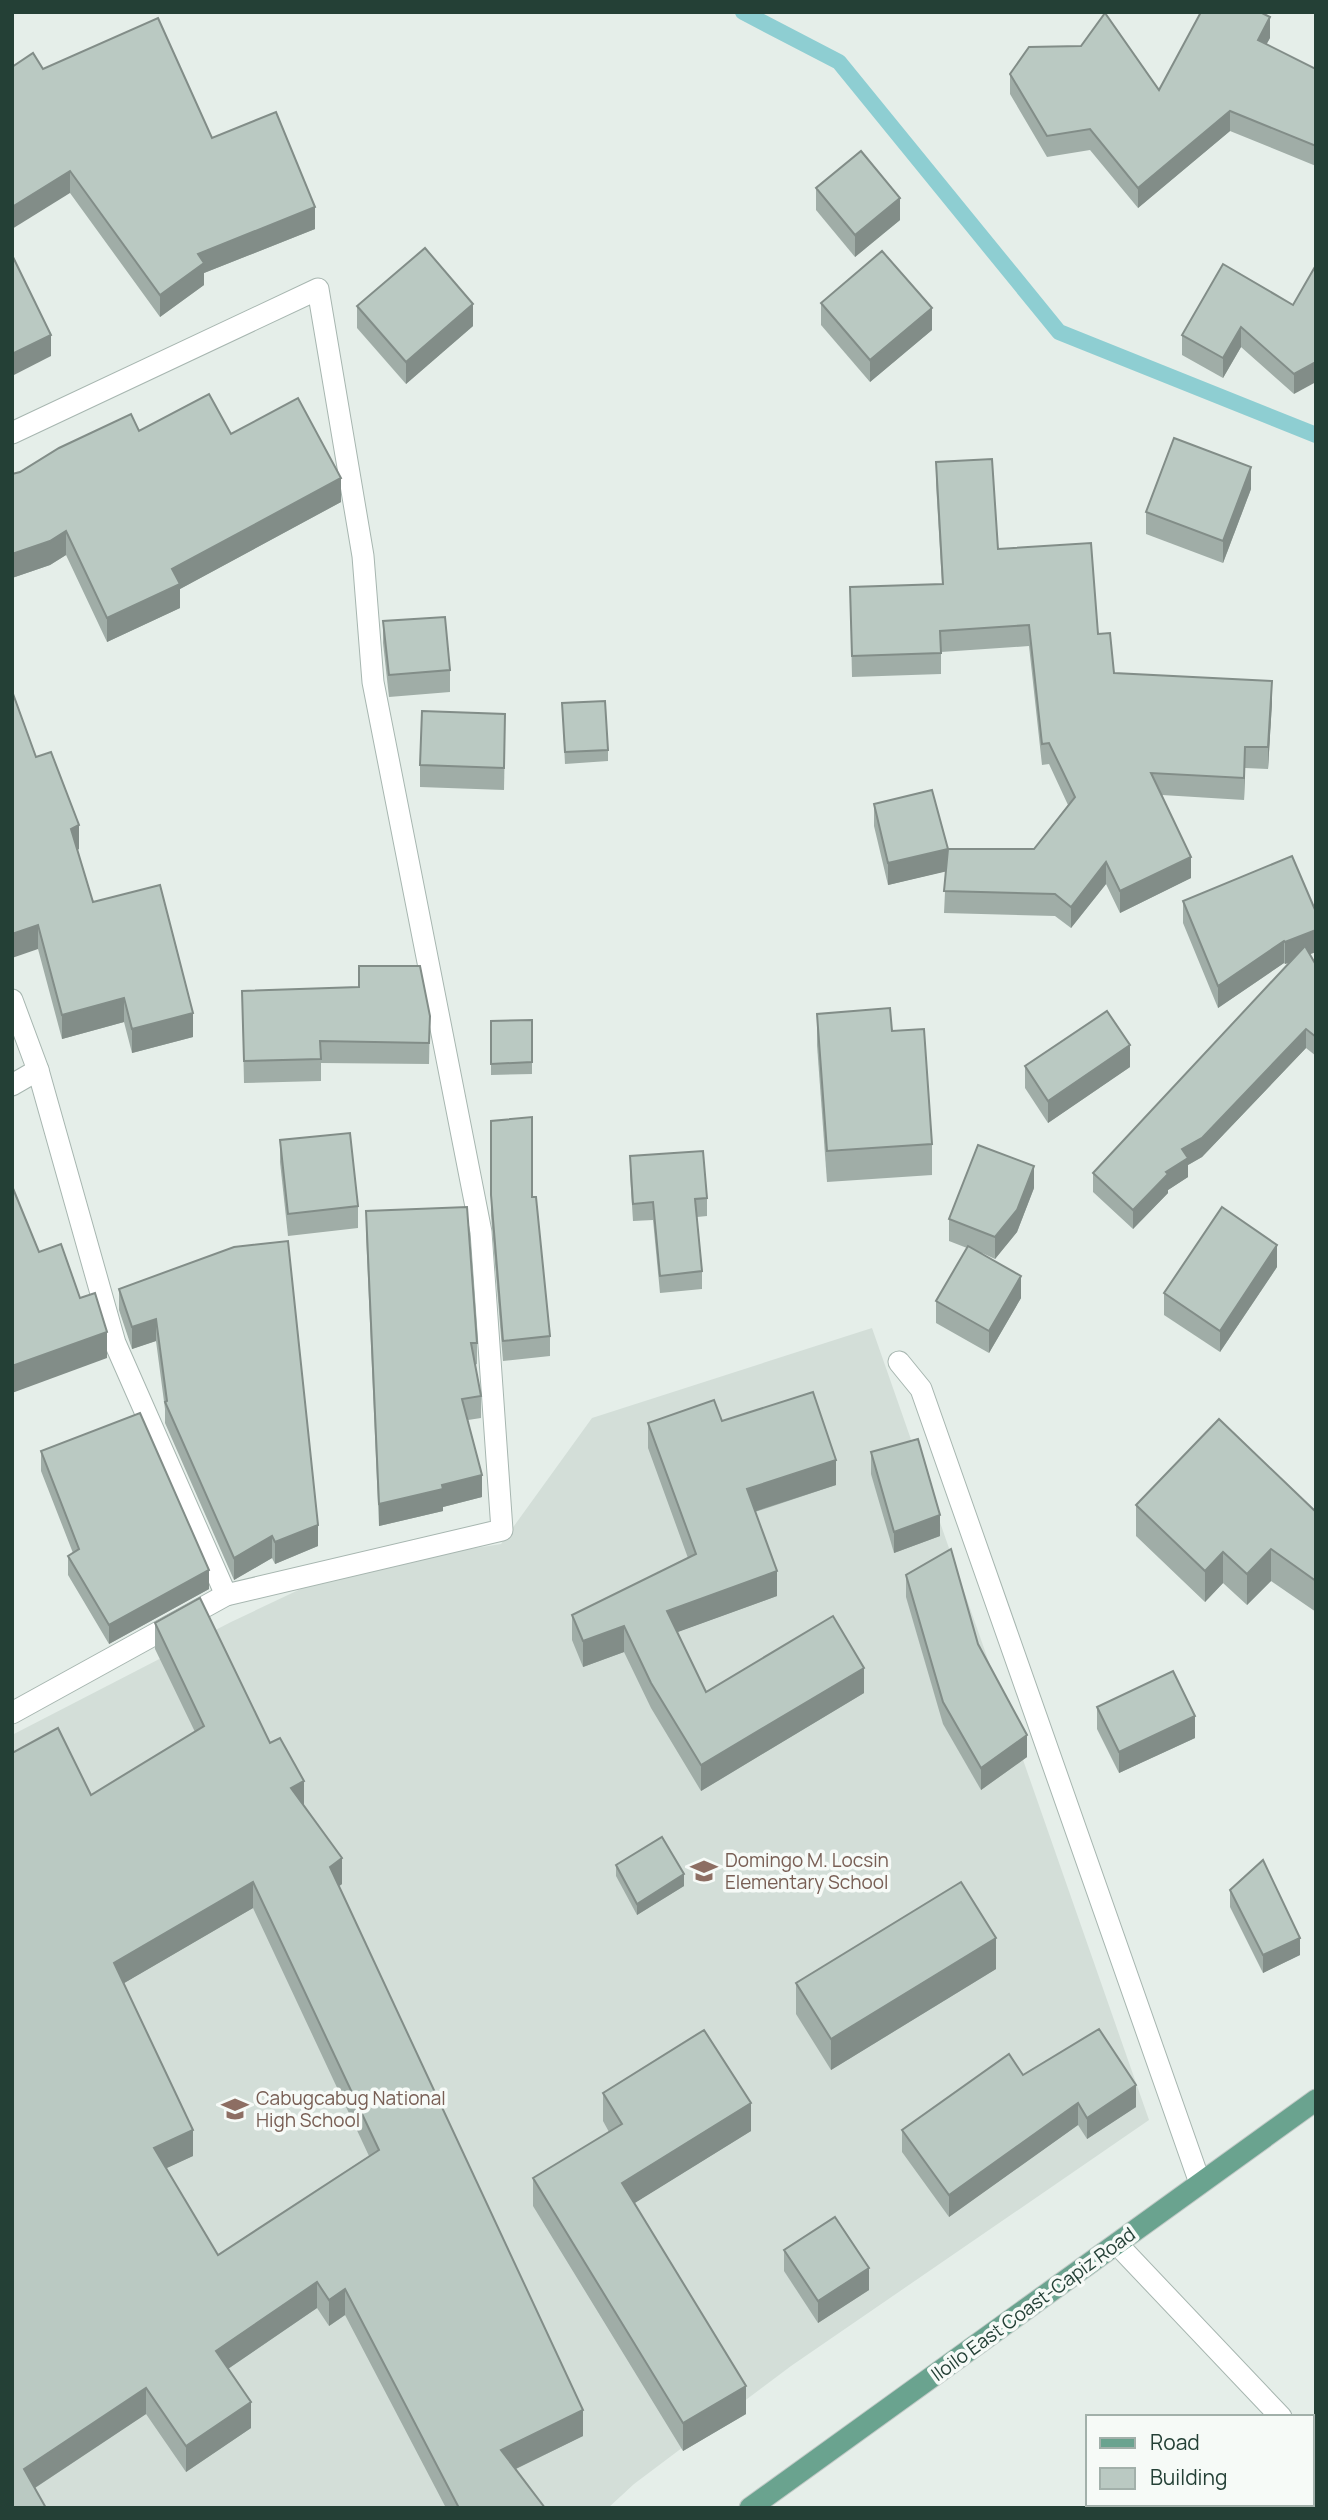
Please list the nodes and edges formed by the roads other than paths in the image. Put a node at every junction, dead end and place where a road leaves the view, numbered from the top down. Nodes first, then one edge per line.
1 (12, 433) edge
2 (12, 1000) edge
3 (38, 1070) junction
4 (12, 1085) edge
5 (899, 1362) dead end
6 (226, 1595) junction
7 (12, 1713) edge
8 (1316, 2100) edge
9 (1200, 2183) junction
10 (1117, 2244) junction
11 (1279, 2415) edge
12 (750, 2508) edge

1 - 6 street
2 - 3 street
3 - 4 street
3 - 6 street
5 - 9 street
6 - 7 street
8 - 9 main road, Iloilo East Coast-Capiz Road
9 - 10 main road, Iloilo East Coast-Capiz Road
10 - 11 street
10 - 12 main road, Iloilo East Coast-Capiz Road

